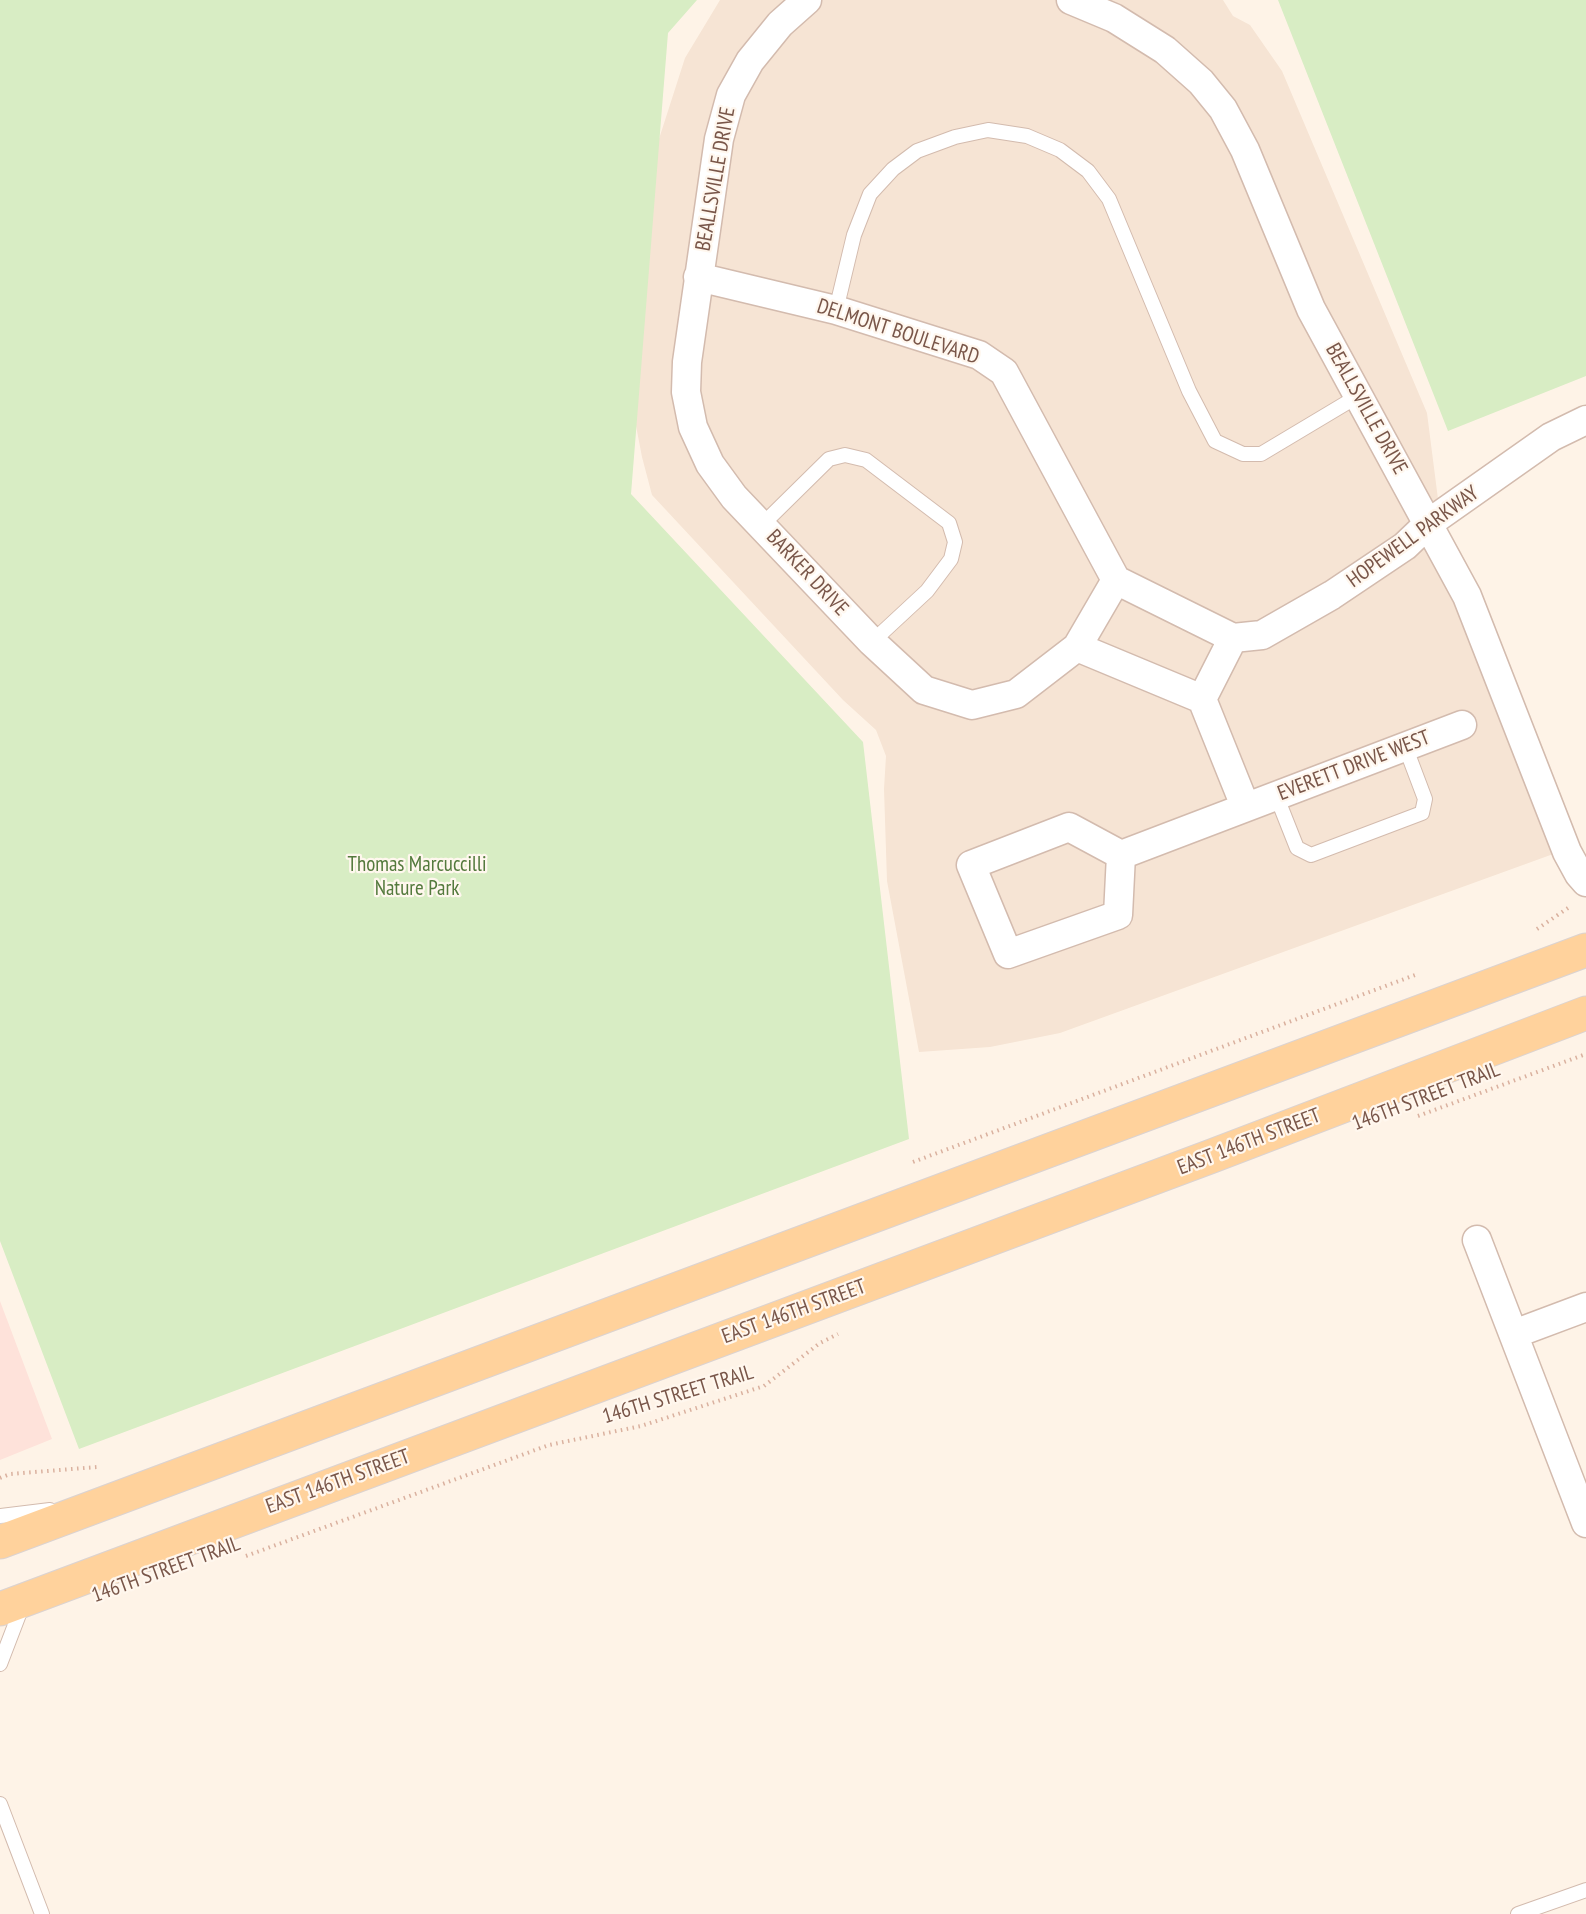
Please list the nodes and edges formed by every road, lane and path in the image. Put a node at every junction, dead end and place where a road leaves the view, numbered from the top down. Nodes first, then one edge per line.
1 (807, 0) edge
2 (1071, 0) edge
3 (698, 277) junction
4 (836, 310) junction
5 (1358, 396) junction
6 (1586, 420) edge
7 (1429, 523) junction
8 (762, 525) junction
9 (1116, 580) junction
10 (1233, 638) junction
11 (872, 642) junction
12 (1077, 647) junction
13 (1202, 699) junction
14 (1462, 725) dead end
15 (1405, 746) junction
16 (1276, 795) junction
17 (1245, 807) junction
18 (1121, 855) junction
19 (1580, 893) edge
20 (1530, 932) dead end
21 (1586, 950) edge
22 (1419, 973) dead end
23 (1586, 1013) edge
24 (1586, 1054) edge
25 (1411, 1119) dead end
26 (904, 1165) dead end
27 (1477, 1240) dead end
28 (1586, 1307) edge
29 (848, 1330) dead end
30 (1514, 1334) junction
31 (103, 1466) dead end
32 (0, 1478) edge
33 (100, 1505) junction
34 (0, 1516) edge
35 (1586, 1523) edge
36 (0, 1542) edge
37 (245, 1557) dead end
38 (12, 1604) edge
39 (0, 1664) edge
40 (0, 1804) edge
41 (1586, 1890) edge
42 (42, 1914) edge
43 (1518, 1914) edge

1 - 3 street, BEALLSVILLE DRIVE
2 - 5 street, BEALLSVILLE DRIVE
3 - 4 street, DELMONT BOULEVARD
3 - 8 street, BARKER DRIVE
4 - 5 lane
4 - 9 street, DELMONT BOULEVARD
5 - 7 street, BEALLSVILLE DRIVE
6 - 7 street, HOPEWELL PARKWAY
7 - 10 street, HOPEWELL PARKWAY
7 - 19 street, BEALLSVILLE DRIVE
8 - 11 street, BARKER DRIVE
8 - 11 lane
9 - 10 street
9 - 12 street
10 - 13 street
11 - 12 street, BARKER DRIVE
12 - 13 street
13 - 17 street
14 - 15 street, EVERETT DRIVE WEST
15 - 16 street, EVERETT DRIVE WEST
15 - 16 lane
16 - 17 street, EVERETT DRIVE WEST
17 - 18 street, EVERETT DRIVE WEST
18 - 18 street
19 - 20 path
21 - 33 main road
22 - 26 path
23 - 38 main road, EAST 146TH STREET
24 - 25 path, 146TH STREET TRAIL
27 - 30 street
28 - 30 street
29 - 37 path, 146TH STREET TRAIL
30 - 35 street
31 - 32 path
33 - 34 lane
33 - 36 main road
38 - 39 lane
40 - 42 lane
41 - 43 lane

